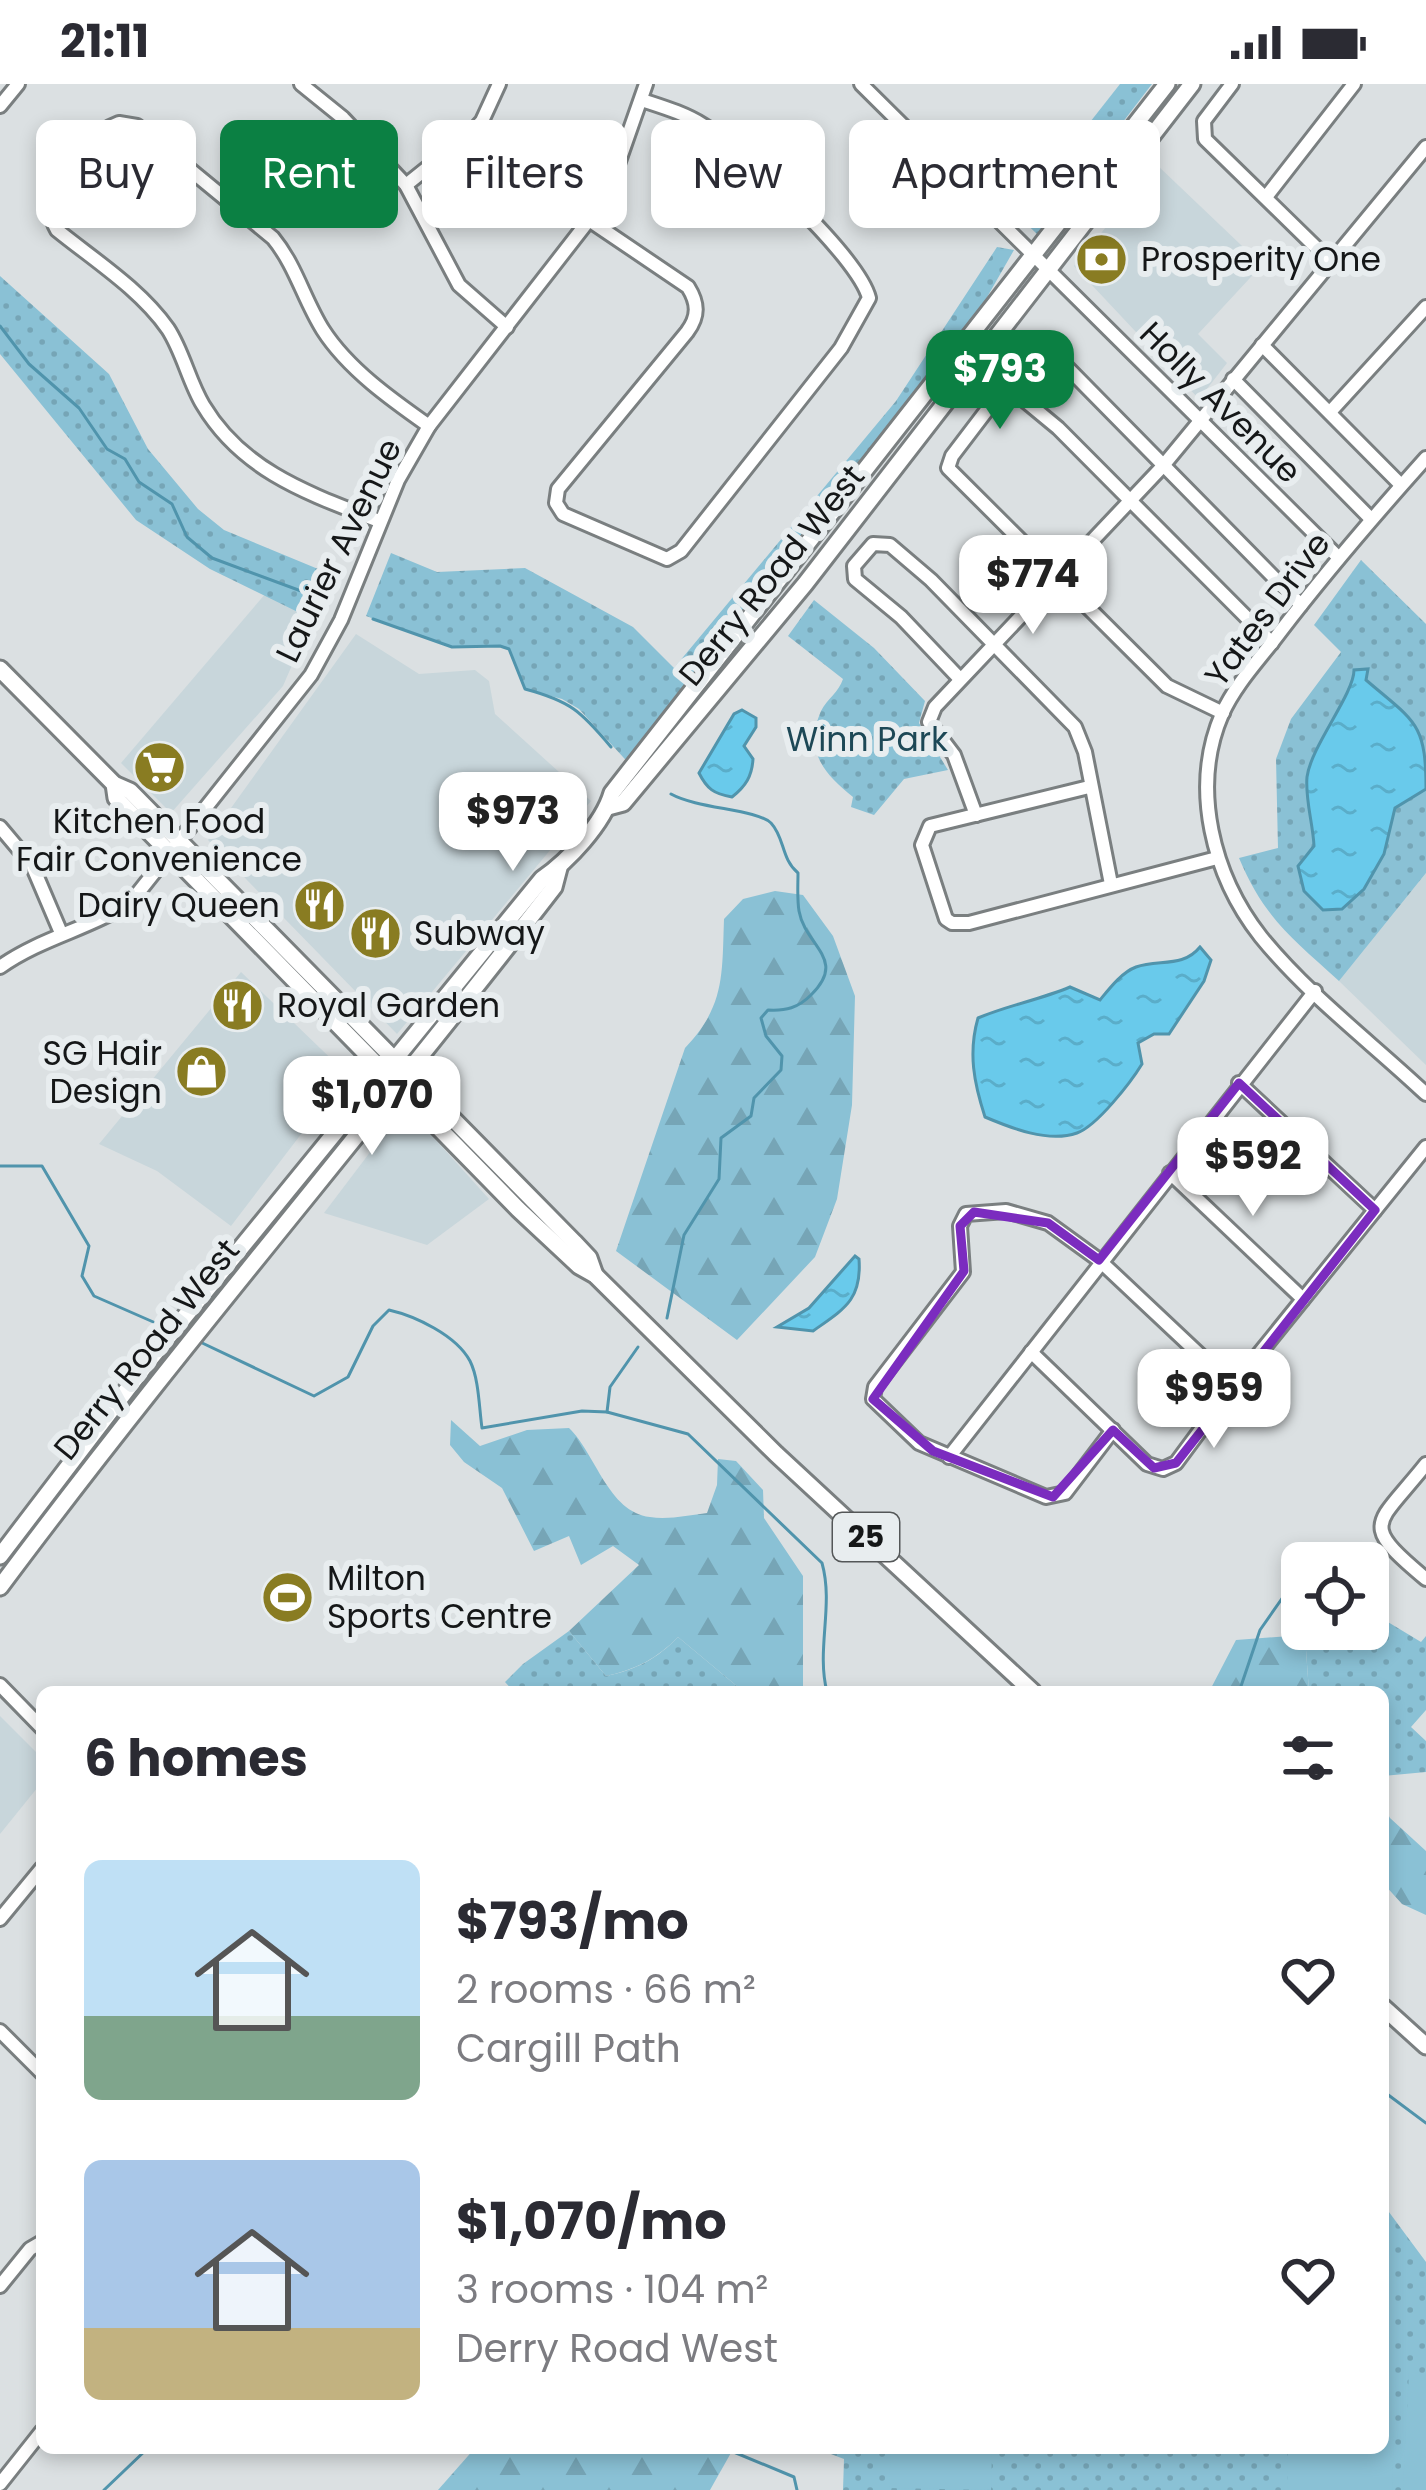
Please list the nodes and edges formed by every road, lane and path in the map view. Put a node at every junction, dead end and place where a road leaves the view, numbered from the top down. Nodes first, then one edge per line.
1 (18, 84) edge
2 (301, 84) edge
3 (499, 84) edge
4 (646, 84) edge
5 (861, 84) edge
6 (1167, 84) edge
7 (1192, 84) edge
8 (1232, 84) edge
9 (1354, 84) edge
10 (642, 100) junction
11 (0, 106) edge
12 (627, 140) edge
13 (1426, 147) edge
14 (406, 185) junction
15 (1266, 197) junction
16 (583, 228) edge
17 (601, 228) edge
18 (1034, 254) junction
19 (1333, 265) junction
20 (1049, 269) junction
21 (1426, 307) edge
22 (507, 327) junction
23 (1262, 346) junction
24 (1233, 380) junction
25 (1006, 385) junction
26 (1331, 411) junction
27 (1200, 419) junction
28 (429, 426) junction
29 (1426, 458) edge
30 (1162, 466) junction
31 (1401, 485) junction
32 (1130, 502) junction
33 (1371, 519) junction
34 (379, 521) junction
35 (1338, 557) junction
36 (1058, 577) junction
37 (1300, 605) junction
38 (1272, 643) junction
39 (992, 645) junction
40 (0, 670) edge
41 (958, 678) junction
42 (1223, 713) junction
43 (1089, 787) junction
44 (608, 806) junction
45 (976, 815) junction
46 (0, 827) edge
47 (177, 848) junction
48 (1216, 858) junction
49 (559, 868) junction
50 (1111, 884) junction
51 (61, 933) junction
52 (0, 967) edge
53 (1315, 991) junction
54 (390, 1065) junction
55 (404, 1080) junction
56 (1239, 1083) junction
57 (1426, 1094) edge
58 (1426, 1147) edge
59 (1170, 1172) junction
60 (1376, 1210) junction
61 (1100, 1260) junction
62 (1303, 1299) junction
63 (1030, 1352) junction
64 (1233, 1386) junction
65 (1113, 1430) junction
66 (949, 1457) junction
67 (1426, 1464) edge
68 (0, 1556) edge
69 (1426, 1579) edge
70 (0, 1587) edge
71 (0, 1685) edge
72 (1027, 1686) edge
73 (36, 1722) edge
74 (36, 1875) edge
75 (0, 1919) edge
76 (1389, 2012) edge
77 (0, 2031) edge
78 (1426, 2045) edge
79 (36, 2067) edge
80 (36, 2246) edge
81 (0, 2286) edge
82 (36, 2439) edge
83 (0, 2484) edge

1 - 11 street
2 - 14 street
3 - 14 street
4 - 10 street, Laurier Avenue
5 - 18 street, Holly Avenue
6 - 18 main road, Derry Road West
7 - 20 main road, Derry Road West
8 - 15 street
9 - 15 street
10 - 12 street, Laurier Avenue
10 - 17 street
13 - 19 street
14 - 22 street
15 - 19 street
16 - 22 street, Laurier Avenue
18 - 20 street, Holly Avenue
18 - 44 main road, Derry Road West
19 - 23 street
20 - 27 street, Holly Avenue
20 - 44 main road, Derry Road West
21 - 26 street
22 - 28 street, Laurier Avenue
23 - 24 street
23 - 26 street
24 - 27 street
24 - 33 street
25 - 30 street
25 - 32 street
25 - 36 street
26 - 31 street
27 - 30 street
27 - 35 street, Holly Avenue
28 - 34 street, Laurier Avenue
28 - 34 street
29 - 31 street, Yates Drive
30 - 32 street
30 - 37 street
31 - 33 street, Yates Drive
32 - 36 street
32 - 38 street
33 - 35 street, Yates Drive
34 - 47 street, Laurier Avenue
35 - 37 street, Yates Drive
36 - 39 street
36 - 42 street
37 - 38 street, Yates Drive
38 - 42 street, Yates Drive
39 - 41 street
39 - 41 street
39 - 43 street
40 - 47 main road
41 - 45 street
42 - 48 street, Yates Drive
43 - 45 street
43 - 50 street
44 - 49 main road, Derry Road West
45 - 50 street
46 - 51 street
47 - 51 street, Laurier Avenue
47 - 54 main road
48 - 50 street
48 - 53 street, Yates Drive
49 - 54 main road, Derry Road West
49 - 55 main road, Derry Road West
51 - 52 street, Laurier Avenue
53 - 56 street
53 - 57 street, Yates Drive
54 - 55 main road, 25
54 - 68 main road, Derry Road West
55 - 70 main road, Derry Road West
55 - 72 main road, 25
56 - 59 street
56 - 60 street
58 - 60 street
59 - 61 street
59 - 62 street
60 - 62 street
61 - 63 street
61 - 64 street
61 - 66 street
62 - 64 street
63 - 65 street
63 - 66 street
64 - 65 street
65 - 66 street
67 - 69 street
71 - 73 street
74 - 75 street
76 - 78 main road
77 - 79 street
80 - 81 street
82 - 83 street

